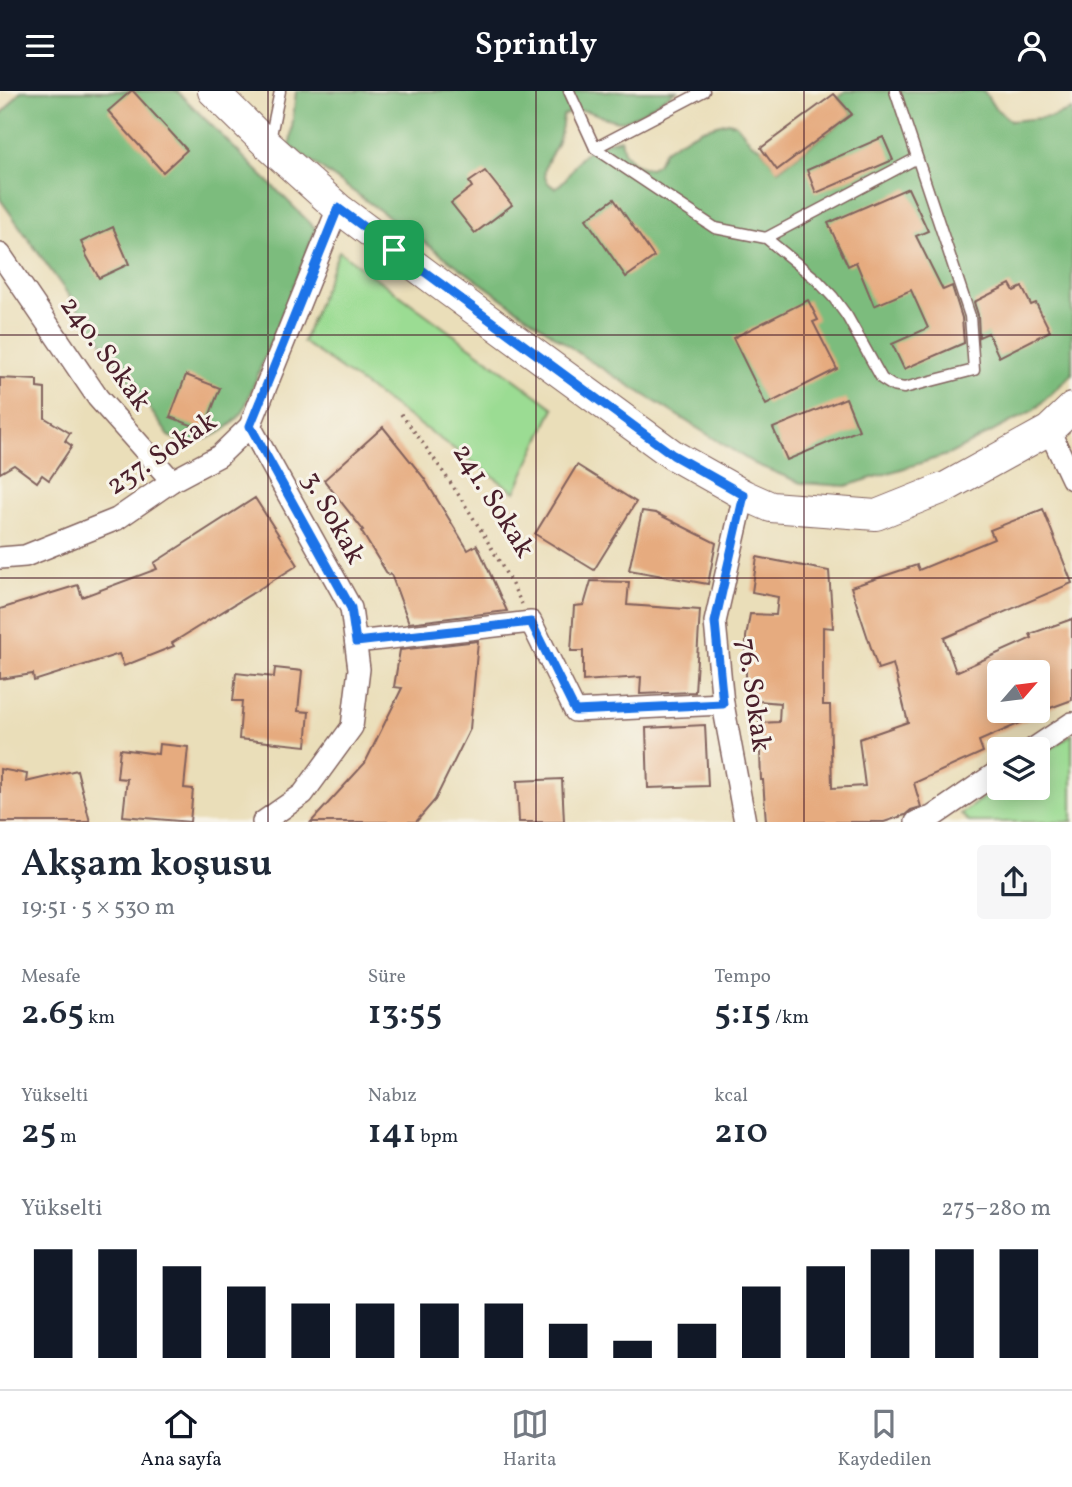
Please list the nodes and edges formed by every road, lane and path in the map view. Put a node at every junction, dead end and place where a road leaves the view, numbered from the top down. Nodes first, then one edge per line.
1 (213, 91) edge
2 (280, 91) edge
3 (569, 91) edge
4 (704, 91) edge
5 (895, 91) edge
6 (269, 146) junction
7 (595, 148) junction
8 (917, 158) junction
9 (338, 208) junction
10 (766, 238) junction
11 (0, 254) edge
12 (1072, 408) edge
13 (401, 414) dead end
14 (250, 426) junction
15 (1049, 430) junction
16 (1072, 479) edge
17 (172, 481) junction
18 (744, 495) junction
19 (0, 558) edge
20 (531, 622) junction
21 (356, 642) junction
22 (723, 704) junction
23 (1072, 723) edge
24 (1050, 738) edge
25 (987, 779) edge
26 (929, 820) edge
27 (263, 822) edge
28 (745, 822) edge

1 - 6 main road
2 - 6 lane
3 - 7 lane
4 - 7 lane
5 - 8 lane
6 - 9 main road
7 - 10 lane
8 - 10 lane
8 - 10 lane
9 - 14 street, 237. Sokak
9 - 18 main road
11 - 17 street, 240. Sokak
12 - 15 main road
13 - 20 path, 241. Sokak
14 - 17 street, 237. Sokak
14 - 21 street, 3. Sokak
15 - 16 street
15 - 18 main road
17 - 19 street, 237. Sokak
18 - 22 street, 76. Sokak
20 - 21 street
20 - 22 street
21 - 27 street, 3. Sokak
22 - 28 street, 76. Sokak
23 - 24 street
25 - 26 street

